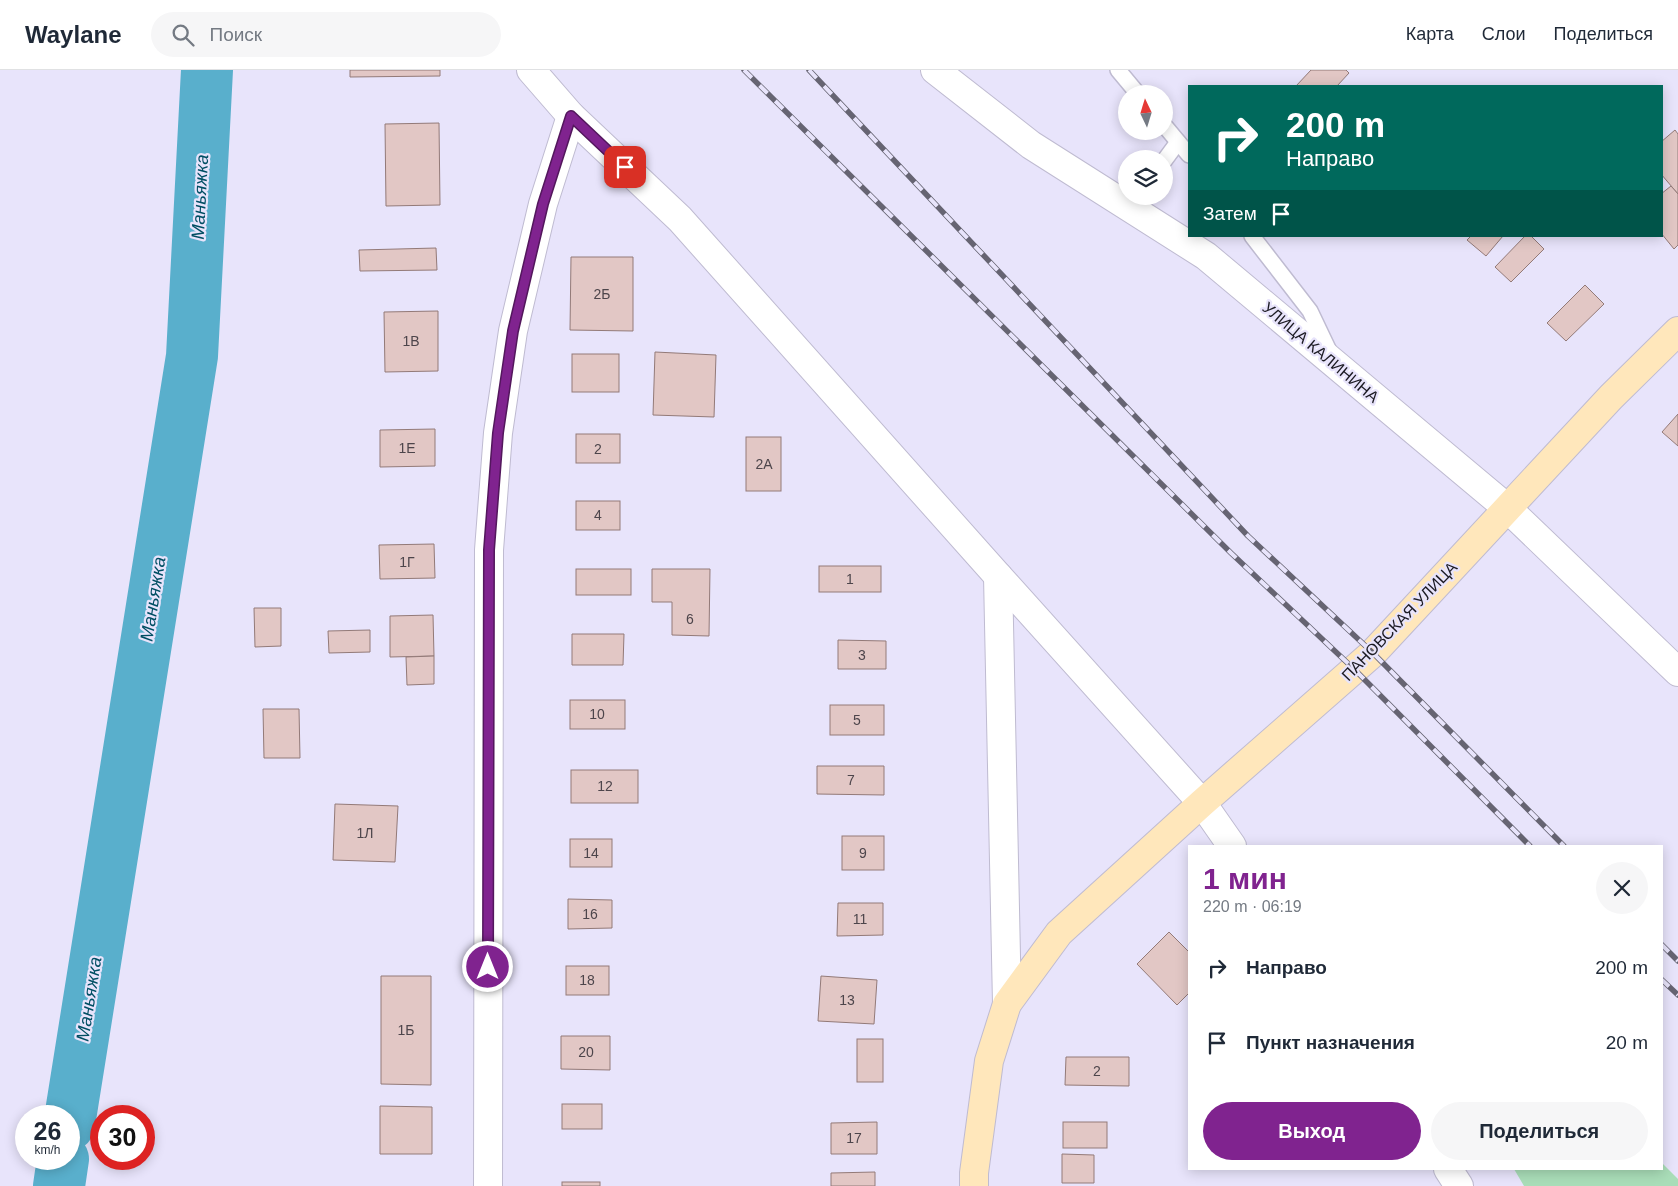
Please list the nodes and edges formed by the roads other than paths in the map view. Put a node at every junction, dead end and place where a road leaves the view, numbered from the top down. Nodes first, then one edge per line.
1 (530, 70) edge
2 (935, 70) edge
3 (1118, 70) edge
4 (1130, 85) edge
5 (571, 116) junction
6 (1173, 136) edge
7 (1178, 142) junction
8 (1172, 150) edge
9 (1188, 154) edge
10 (1118, 193) edge
11 (1138, 205) edge
12 (1253, 237) edge
13 (1678, 331) edge
14 (1336, 365) junction
15 (1507, 508) junction
16 (998, 576) junction
17 (1678, 672) edge
18 (1202, 803) junction
19 (1231, 845) edge
20 (1007, 1004) junction
21 (1449, 1170) edge
22 (488, 1186) edge
23 (974, 1186) edge
24 (1459, 1186) edge

1 - 5 street
2 - 10 street, УЛИЦА КАЛИНИНА
3 - 4 lane
5 - 16 street
5 - 22 street
6 - 7 lane
7 - 8 lane
7 - 9 lane
11 - 14 street, УЛИЦА КАЛИНИНА
12 - 14 lane
13 - 15 main road, ПАНОВСКАЯ УЛИЦА
14 - 15 street, УЛИЦА КАЛИНИНА
15 - 17 street, УЛИЦА КАЛИНИНА
15 - 18 main road, ПАНОВСКАЯ УЛИЦА
16 - 18 street
16 - 20 street
18 - 19 street
18 - 20 main road, ПАНОВСКАЯ УЛИЦА
20 - 23 main road, ПАНОВСКАЯ УЛИЦА
21 - 24 street

